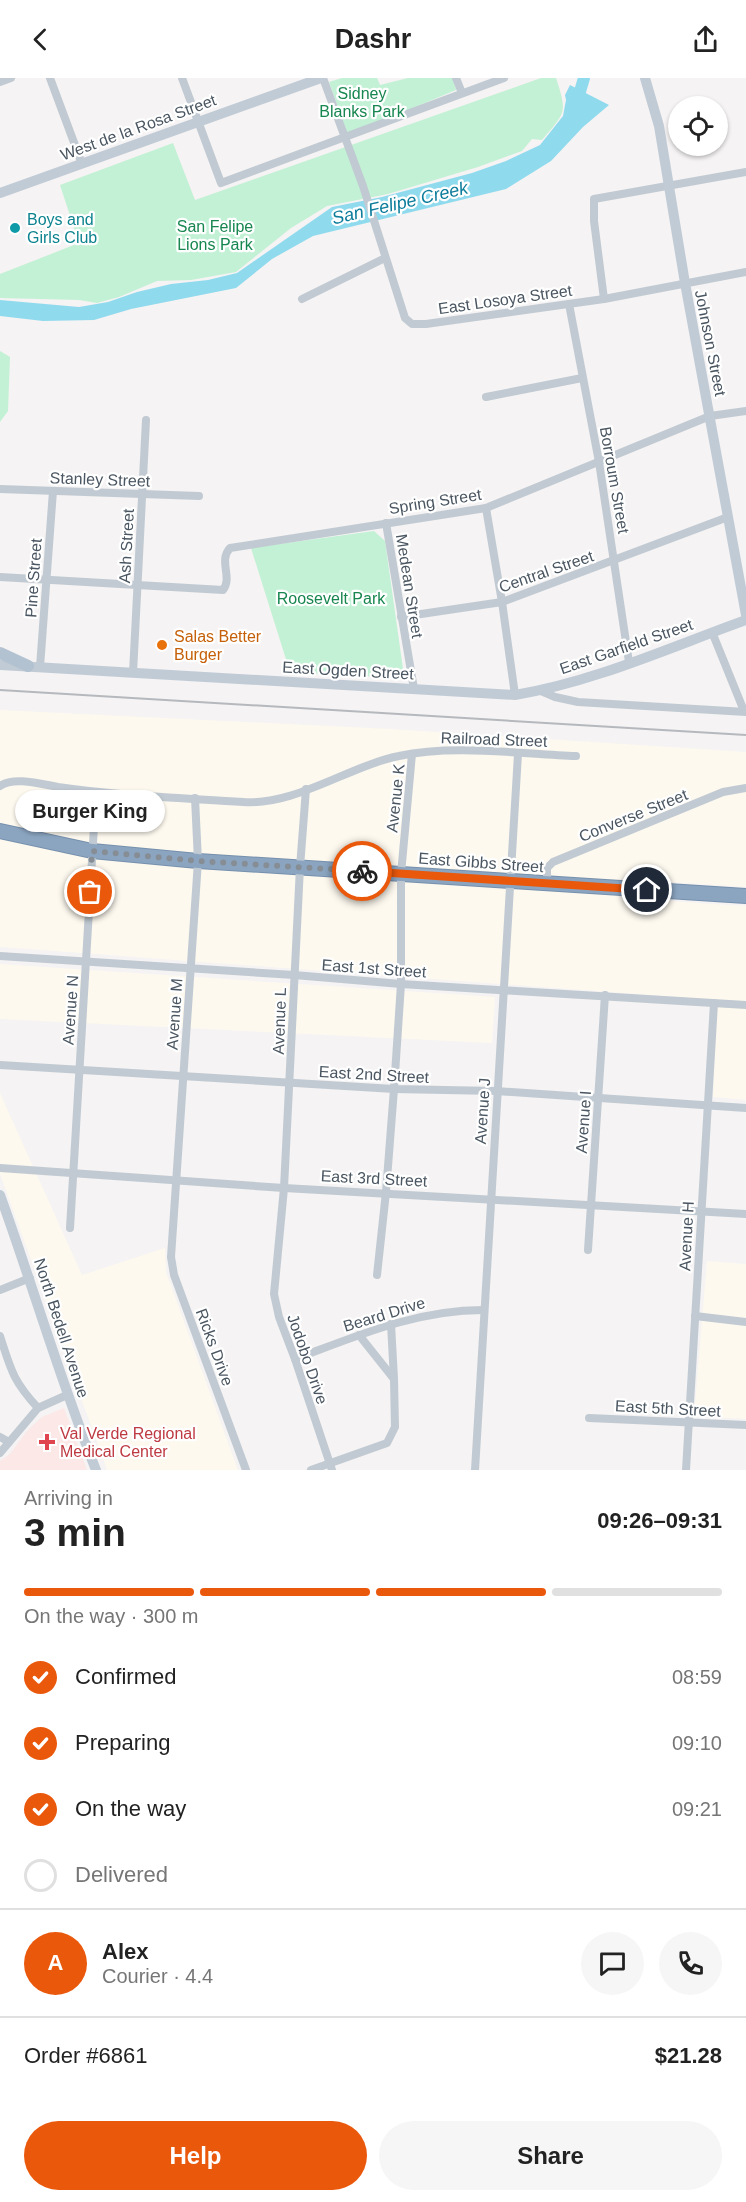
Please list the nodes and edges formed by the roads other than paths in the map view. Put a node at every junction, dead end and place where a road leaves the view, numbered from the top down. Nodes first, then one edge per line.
1 (11, 78) edge
2 (50, 78) edge
3 (182, 78) edge
4 (322, 78) edge
5 (456, 78) edge
6 (504, 78) edge
7 (645, 78) edge
8 (0, 82) edge
9 (462, 93) junction
10 (198, 122) junction
11 (345, 137) junction
12 (82, 164) junction
13 (746, 172) edge
14 (669, 185) junction
15 (0, 193) edge
16 (385, 258) junction
17 (746, 272) edge
18 (685, 283) junction
19 (302, 299) dead end
20 (604, 299) junction
21 (569, 304) junction
22 (582, 378) junction
23 (486, 397) dead end
24 (746, 411) edge
25 (710, 416) junction
26 (146, 420) dead end
27 (599, 462) junction
28 (0, 489) edge
29 (53, 491) junction
30 (142, 494) junction
31 (199, 496) dead end
32 (486, 508) junction
33 (728, 517) junction
34 (386, 523) junction
35 (615, 561) junction
36 (0, 578) edge
37 (46, 580) junction
38 (138, 585) junction
39 (502, 602) junction
40 (746, 615) edge
41 (401, 617) junction
42 (746, 620) edge
43 (712, 632) junction
44 (0, 653) edge
45 (629, 662) junction
46 (0, 665) edge
47 (34, 667) junction
48 (133, 672) junction
49 (414, 689) junction
50 (541, 691) junction
51 (514, 695) junction
52 (745, 712) edge
53 (412, 754) junction
54 (518, 754) junction
55 (576, 756) dead end
56 (2, 785) edge
57 (746, 788) edge
58 (306, 789) junction
59 (96, 793) junction
60 (195, 798) junction
61 (0, 831) edge
62 (92, 851) junction
63 (198, 861) junction
64 (300, 867) junction
65 (401, 874) junction
66 (509, 881) junction
67 (547, 883) junction
68 (746, 896) edge
69 (0, 957) edge
70 (86, 963) junction
71 (190, 969) junction
72 (294, 975) junction
73 (401, 984) junction
74 (503, 989) junction
75 (604, 995) junction
76 (714, 1003) junction
77 (746, 1005) edge
78 (0, 1065) edge
79 (80, 1070) junction
80 (183, 1076) junction
81 (290, 1083) junction
82 (394, 1089) junction
83 (496, 1091) junction
84 (598, 1098) junction
85 (708, 1105) junction
86 (746, 1108) edge
87 (0, 1168) edge
88 (74, 1174) junction
89 (175, 1179) junction
90 (284, 1188) junction
91 (386, 1192) junction
92 (0, 1195) edge
93 (490, 1198) junction
94 (591, 1205) junction
95 (701, 1212) junction
96 (746, 1214) edge
97 (70, 1228) dead end
98 (172, 1232) joint
99 (588, 1250) dead end
100 (277, 1254) joint
101 (377, 1275) dead end
102 (30, 1278) junction
103 (0, 1290) edge
104 (483, 1310) junction
105 (695, 1316) junction
106 (746, 1322) edge
107 (391, 1324) junction
108 (359, 1335) junction
109 (0, 1336) edge
110 (295, 1359) junction
111 (394, 1379) junction
112 (67, 1395) junction
113 (38, 1408) junction
114 (589, 1418) dead end
115 (689, 1422) junction
116 (746, 1425) edge
117 (0, 1437) edge
118 (9, 1442) junction
119 (0, 1453) edge
120 (331, 1467) edge
121 (96, 1470) edge
122 (246, 1470) edge
123 (311, 1470) edge
124 (474, 1470) edge
125 (686, 1470) edge

1 - 8 street
2 - 12 street
3 - 10 street
4 - 10 main road, West de la Rosa Street
4 - 11 street, East Losoya Street
5 - 9 street
6 - 9 street
7 - 14 main road, Johnson Street
9 - 11 street
10 - 11 street
10 - 12 main road, West de la Rosa Street
11 - 16 street, East Losoya Street
12 - 15 main road, West de la Rosa Street
13 - 14 street
14 - 18 main road, Johnson Street
14 - 20 street
16 - 19 street
16 - 21 street, East Losoya Street
17 - 18 street, East Losoya Street
18 - 20 street, East Losoya Street
18 - 25 main road, Johnson Street
20 - 21 street, East Losoya Street
21 - 22 street, Borroum Street
22 - 23 street
22 - 27 street, Borroum Street
24 - 25 street, Spring Street
25 - 27 street, Spring Street
25 - 33 main road, Johnson Street
26 - 30 street, Ash Street
27 - 32 street, Spring Street
27 - 35 street, Borroum Street
28 - 29 street, Stanley Street
29 - 30 street, Stanley Street
29 - 37 street, Pine Street
30 - 31 street, Stanley Street
30 - 38 street, Ash Street
32 - 34 street, Spring Street
32 - 39 street
33 - 35 street, Central Street
33 - 40 main road, Johnson Street
34 - 38 street, Spring Street
34 - 41 street, Medean Street
35 - 39 street, Central Street
35 - 45 street, Borroum Street
36 - 37 street
37 - 38 street
37 - 47 street, Pine Street
38 - 48 street, Ash Street
39 - 41 street, Central Street
39 - 51 street
41 - 49 street, Medean Street
42 - 43 main road, East Garfield Street
43 - 45 main road, East Garfield Street
43 - 52 street
44 - 47 main road
45 - 50 main road, East Garfield Street
46 - 47 main road, East Ogden Street
47 - 48 main road, East Ogden Street
48 - 49 main road, East Ogden Street
49 - 51 main road, East Ogden Street
50 - 51 main road, East Garfield Street
50 - 52 street
53 - 54 street, Railroad Street
53 - 58 street, Railroad Street
53 - 65 street, Avenue K
54 - 55 street, Railroad Street
54 - 66 street, Avenue J
56 - 59 street, Railroad Street
57 - 67 street, Converse Street
58 - 60 street, Railroad Street
58 - 64 street, Avenue L
59 - 60 street, Railroad Street
59 - 62 street, Avenue N
60 - 63 street, Avenue M
61 - 62 highway, East Gibbs Street
62 - 63 highway, East Gibbs Street
62 - 70 street, Avenue N
63 - 64 highway, East Gibbs Street
63 - 71 street, Avenue M
64 - 65 highway, East Gibbs Street
64 - 72 street, Avenue L
65 - 66 highway, East Gibbs Street
65 - 73 street, Avenue K
66 - 67 highway, East Gibbs Street
66 - 74 street, Avenue J
67 - 68 highway, East Gibbs Street
69 - 70 street, East 1st Street
70 - 71 street, East 1st Street
70 - 79 street, Avenue N
71 - 72 street, East 1st Street
71 - 80 street, Avenue M
72 - 73 street, East 1st Street
72 - 81 street, Avenue L
73 - 74 street, East 1st Street
73 - 82 street, Avenue K
74 - 75 street, East 1st Street
74 - 83 street, Avenue J
75 - 76 street, East 1st Street
75 - 84 street, Avenue I
76 - 77 street, East 1st Street
76 - 85 street, Avenue H
78 - 79 street, East 2nd Street
79 - 80 street, East 2nd Street
79 - 88 street, Avenue N
80 - 81 street, East 2nd Street
80 - 89 street, Avenue M
81 - 82 street, East 2nd Street
81 - 90 street, Avenue L
82 - 83 street, East 2nd Street
82 - 91 street, Avenue K
83 - 84 street, East 2nd Street
83 - 93 street, Avenue J
84 - 85 street, East 2nd Street
84 - 94 street, Avenue I
85 - 86 street, East 2nd Street
85 - 95 street, Avenue H
87 - 88 street, East 3rd Street
88 - 89 street, East 3rd Street
88 - 97 street, Avenue N
89 - 90 street, East 3rd Street
89 - 98 street, Avenue M
90 - 91 street, East 3rd Street
90 - 100 street, Avenue L
91 - 93 street, East 3rd Street
91 - 101 street, Avenue K
92 - 102 main road, North Bedell Avenue
93 - 94 street, East 3rd Street
93 - 104 street, Avenue J
94 - 95 street, East 3rd Street
94 - 99 street, Avenue I
95 - 96 street, East 3rd Street
95 - 105 street, Avenue H
98 - 122 street, Ricks Drive
100 - 110 street, Jodobo Drive
102 - 103 street
102 - 112 main road, North Bedell Avenue
104 - 107 street, Beard Drive
104 - 124 street, Avenue J
105 - 106 street
105 - 115 street, Avenue H
107 - 108 street, Beard Drive
107 - 111 street
108 - 110 street, Beard Drive
108 - 111 street
109 - 113 street
110 - 120 street, Jodobo Drive
111 - 120 street
112 - 113 street
112 - 121 main road, North Bedell Avenue
113 - 118 street
114 - 115 street, East 5th Street
115 - 116 street, East 5th Street
115 - 125 street, Avenue H
117 - 118 street
118 - 119 street
120 - 123 street

